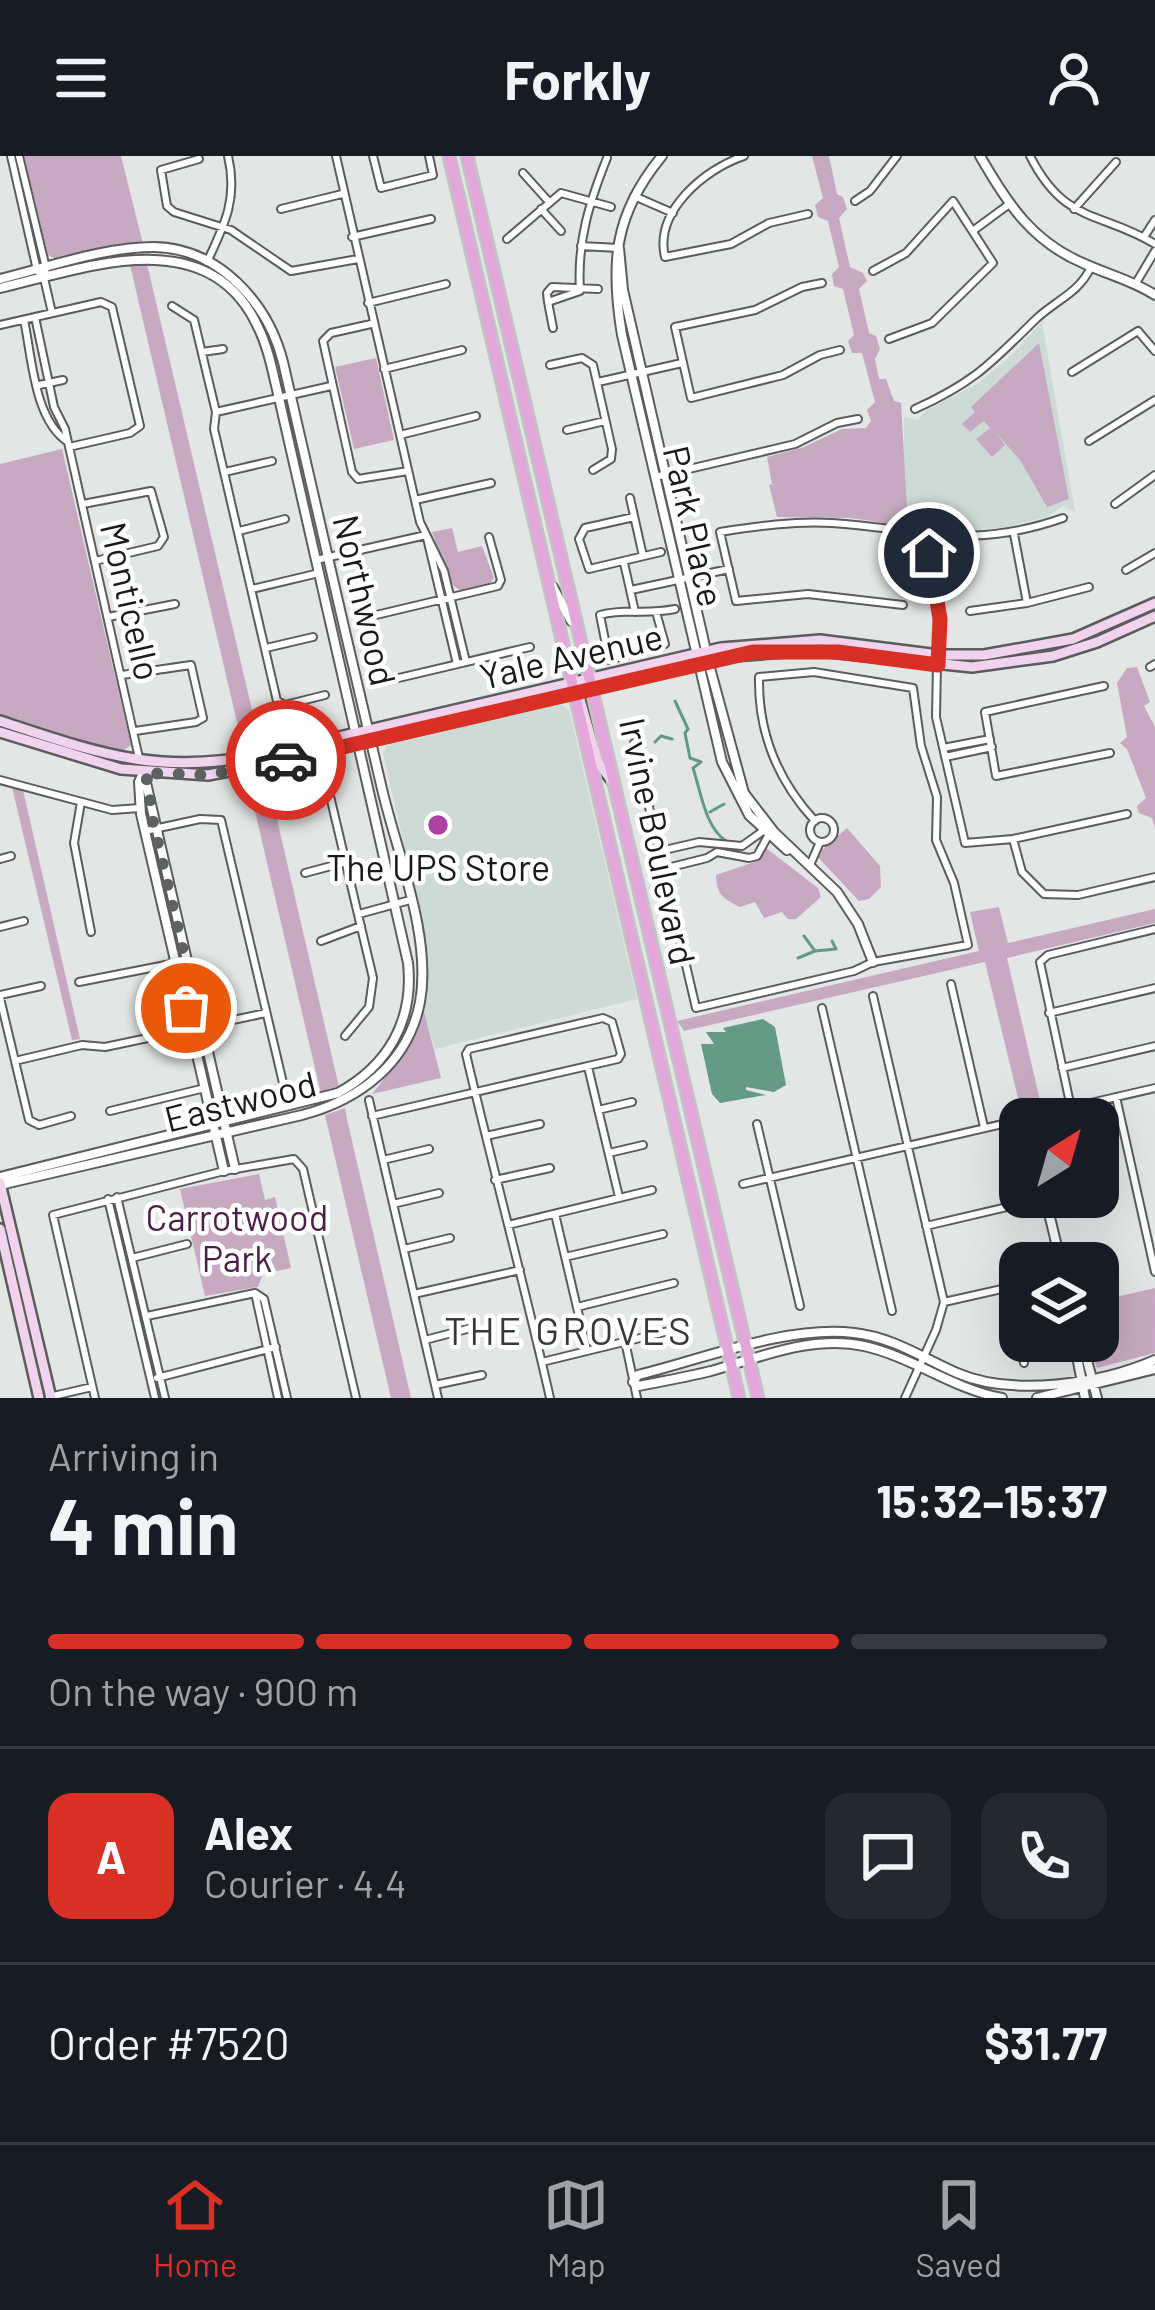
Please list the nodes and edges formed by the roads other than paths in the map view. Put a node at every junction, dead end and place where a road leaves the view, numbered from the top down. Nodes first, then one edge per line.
1 (15, 156) edge
2 (229, 156) edge
3 (335, 156) edge
4 (373, 156) edge
5 (429, 156) edge
6 (449, 156) edge
7 (467, 156) edge
8 (662, 156) edge
9 (744, 156) edge
10 (897, 156) edge
11 (980, 156) edge
12 (1030, 156) edge
13 (608, 158) edge
14 (199, 159) edge
15 (1116, 162) dead end
16 (523, 173) dead end
17 (342, 194) junction
18 (634, 196) junction
19 (591, 200) junction
20 (855, 201) dead end
21 (549, 202) junction
22 (1008, 205) junction
23 (611, 207) dead end
24 (281, 209) dead end
25 (541, 209) junction
26 (1074, 209) junction
27 (673, 213) junction
28 (808, 214) dead end
29 (431, 220) dead end
30 (1155, 220) edge
31 (224, 226) junction
32 (561, 230) dead end
33 (974, 230) junction
34 (352, 237) junction
35 (1144, 237) junction
36 (507, 239) dead end
37 (580, 246) junction
38 (619, 248) junction
39 (1155, 248) edge
40 (358, 260) junction
41 (205, 266) junction
42 (1091, 267) junction
43 (873, 271) dead end
44 (42, 272) junction
45 (0, 279) edge
46 (822, 283) dead end
47 (1136, 283) junction
48 (446, 284) dead end
49 (0, 289) edge
50 (598, 289) dead end
51 (580, 291) junction
52 (1155, 295) edge
53 (548, 302) junction
54 (368, 303) junction
55 (172, 306) dead end
56 (52, 313) junction
57 (35, 317) junction
58 (23, 320) junction
59 (373, 323) junction
60 (0, 326) edge
61 (553, 328) dead end
62 (889, 339) dead end
63 (223, 349) dead end
64 (462, 350) dead end
65 (840, 350) dead end
66 (1155, 351) edge
67 (202, 352) junction
68 (682, 363) junction
69 (550, 365) dead end
70 (384, 368) junction
71 (1072, 372) dead end
72 (643, 373) junction
73 (632, 375) junction
74 (64, 380) dead end
75 (596, 382) junction
76 (49, 383) junction
77 (38, 385) junction
78 (332, 386) junction
79 (285, 397) junction
80 (1155, 400) edge
81 (915, 409) dead end
82 (216, 412) junction
83 (476, 416) dead end
84 (858, 419) dead end
85 (605, 421) junction
86 (567, 430) dead end
87 (400, 435) junction
88 (1089, 441) dead end
89 (69, 444) junction
90 (272, 461) dead end
91 (593, 470) dead end
92 (408, 471) junction
93 (225, 472) junction
94 (667, 474) junction
95 (1155, 475) edge
96 (656, 477) junction
97 (490, 483) dead end
98 (630, 498) dead end
99 (415, 500) junction
100 (1115, 504) dead end
101 (82, 505) junction
102 (634, 518) junction
103 (1063, 518) dead end
104 (284, 519) dead end
105 (239, 531) junction
106 (1014, 534) junction
107 (426, 535) junction
108 (489, 537) dead end
109 (929, 537) junction
110 (661, 552) dead end
111 (1155, 553) edge
112 (643, 556) junction
113 (328, 558) junction
114 (316, 560) junction
115 (95, 561) junction
116 (624, 562) junction
117 (331, 569) junction
118 (729, 569) junction
119 (1126, 570) dead end
120 (319, 573) junction
121 (545, 576) junction
122 (691, 577) junction
123 (679, 579) junction
124 (1089, 587) dead end
125 (252, 589) junction
126 (631, 590) junction
127 (446, 600) junction
128 (1028, 603) junction
129 (1155, 603) edge
130 (175, 604) dead end
131 (903, 605) dead end
132 (675, 608) dead end
133 (970, 611) dead end
134 (635, 612) junction
135 (656, 612) junction
136 (372, 616) dead end
137 (1155, 616) edge
138 (108, 617) junction
139 (313, 637) dead end
140 (530, 647) dead end
141 (266, 648) junction
142 (703, 657) junction
143 (938, 660) junction
144 (461, 663) junction
145 (122, 675) junction
146 (386, 681) dead end
147 (590, 682) junction
148 (1104, 686) dead end
149 (574, 689) junction
150 (325, 695) dead end
151 (0, 722) edge
152 (135, 731) junction
153 (0, 732) edge
154 (364, 736) junction
155 (634, 743) dead end
156 (991, 743) junction
157 (944, 752) junction
158 (1110, 753) dead end
159 (142, 768) junction
160 (0, 780) edge
161 (617, 787) junction
162 (937, 797) junction
163 (952, 797) junction
164 (81, 802) junction
165 (145, 807) junction
166 (288, 808) dead end
167 (1127, 814) dead end
168 (814, 820) junction
169 (149, 830) junction
170 (765, 833) junction
171 (1013, 839) junction
172 (820, 842) junction
173 (659, 851) junction
174 (11, 856) dead end
175 (800, 858) junction
176 (0, 859) edge
177 (346, 862) junction
178 (810, 866) junction
179 (663, 869) junction
180 (305, 873) dead end
181 (1155, 877) edge
182 (410, 900) junction
183 (395, 904) junction
184 (358, 914) junction
185 (23, 920) dead end
186 (0, 926) edge
187 (361, 926) junction
188 (1155, 929) edge
189 (92, 932) dead end
190 (321, 940) dead end
191 (873, 962) junction
192 (176, 963) junction
193 (410, 978) joint
194 (424, 978) joint
195 (80, 982) dead end
196 (951, 984) dead end
197 (41, 986) dead end
198 (1155, 988) edge
199 (873, 996) dead end
200 (0, 997) edge
201 (822, 1008) dead end
202 (266, 1013) junction
203 (1049, 1013) junction
204 (195, 1026) junction
205 (345, 1036) dead end
206 (1155, 1046) edge
207 (15, 1061) junction
208 (588, 1066) junction
209 (1062, 1068) junction
210 (205, 1088) junction
211 (284, 1088) dead end
212 (1155, 1088) edge
213 (475, 1094) junction
214 (1116, 1097) junction
215 (1069, 1098) edge
216 (1112, 1098) edge
217 (369, 1100) dead end
218 (632, 1102) dead end
219 (598, 1110) junction
220 (110, 1111) dead end
221 (71, 1116) dead end
222 (372, 1117) junction
223 (540, 1124) dead end
224 (757, 1124) dead end
225 (999, 1125) edge
226 (984, 1128) junction
227 (220, 1129) junction
228 (486, 1136) junction
229 (643, 1145) dead end
230 (907, 1146) junction
231 (429, 1149) dead end
232 (609, 1154) junction
233 (856, 1158) junction
234 (383, 1160) junction
235 (550, 1168) dead end
236 (230, 1170) junction
237 (770, 1178) junction
238 (495, 1180) junction
239 (0, 1183) edge
240 (743, 1184) dead end
241 (652, 1190) dead end
242 (439, 1192) dead end
243 (113, 1198) junction
244 (620, 1198) junction
245 (393, 1204) junction
246 (999, 1209) edge
247 (555, 1214) junction
248 (508, 1225) junction
249 (926, 1226) junction
250 (0, 1229) edge
251 (663, 1234) dead end
252 (450, 1238) dead end
253 (187, 1244) dead end
254 (404, 1249) junction
255 (565, 1257) junction
256 (127, 1259) junction
257 (520, 1270) junction
258 (1155, 1273) edge
259 (674, 1283) dead end
260 (999, 1290) edge
261 (414, 1294) junction
262 (944, 1302) junction
263 (577, 1306) junction
264 (800, 1306) dead end
265 (892, 1311) dead end
266 (141, 1318) junction
267 (685, 1327) dead end
268 (471, 1328) dead end
269 (424, 1340) junction
270 (625, 1341) junction
271 (272, 1349) junction
272 (587, 1350) junction
273 (748, 1354) junction
274 (924, 1357) junction
275 (730, 1358) junction
276 (542, 1362) junction
277 (1155, 1365) edge
278 (919, 1367) junction
279 (482, 1375) dead end
280 (155, 1378) junction
281 (634, 1382) junction
282 (435, 1385) junction
283 (1087, 1386) edge
284 (92, 1387) junction
285 (47, 1398) edge
286 (95, 1398) edge
287 (155, 1398) edge
288 (165, 1398) edge
289 (283, 1398) edge
290 (356, 1398) edge
291 (438, 1398) edge
292 (550, 1398) edge
293 (637, 1398) edge
294 (739, 1398) edge
295 (758, 1398) edge
296 (905, 1398) edge
297 (1003, 1398) edge
298 (1037, 1398) edge
299 (1096, 1398) edge

1 - 44 street
2 - 31 street
3 - 17 street
4 - 5 street
6 - 121 main road, Irvine Boulevard
7 - 147 main road, Irvine Boulevard
8 - 18 street, Park Place
9 - 27 street
10 - 20 street
11 - 22 street
12 - 26 street
13 - 19 street
14 - 31 street
15 - 26 street
16 - 21 street
17 - 24 street
17 - 34 street
18 - 27 street
18 - 38 street, Park Place
19 - 21 street
19 - 23 street
19 - 37 street
21 - 25 street
22 - 33 street
22 - 42 street
25 - 32 street
25 - 36 street
26 - 35 street
27 - 28 street
29 - 34 street
30 - 35 street
31 - 40 street
31 - 41 street
33 - 43 street
33 - 62 street
34 - 40 street
35 - 39 street
37 - 38 street
37 - 51 street
38 - 72 street, Park Place
38 - 73 street, Park Place
39 - 47 street
40 - 54 street
41 - 44 street
41 - 79 street, Northwood
42 - 47 street
42 - 81 street
44 - 45 street
44 - 49 street
44 - 56 street
46 - 68 street
47 - 52 street
48 - 54 street
50 - 51 street
51 - 53 street
51 - 53 street
53 - 61 street
54 - 59 street
55 - 67 street
56 - 57 street
56 - 89 street
57 - 58 street
57 - 76 street, Monticello
58 - 60 street
58 - 77 street, Monticello
59 - 70 street
59 - 78 street
63 - 67 street
64 - 70 street
65 - 68 street
66 - 71 street
67 - 82 street
68 - 72 street
69 - 75 street
70 - 87 street
72 - 73 street
72 - 94 street, Park Place
73 - 75 street
73 - 96 street, Park Place
74 - 76 street
75 - 85 street
76 - 77 street
76 - 89 street, Monticello
77 - 89 street, Monticello
78 - 79 street
78 - 92 street
79 - 82 street
79 - 113 street, Northwood
79 - 114 street, Northwood
80 - 88 street
82 - 93 street
83 - 87 street
84 - 94 street
85 - 86 street
85 - 91 street
87 - 92 street
89 - 101 street, Monticello
90 - 93 street
92 - 99 street
93 - 105 street
94 - 96 street
94 - 122 street, Park Place
95 - 100 street
96 - 123 street, Park Place
97 - 99 street
98 - 102 street
99 - 107 street
101 - 115 street, Monticello
101 - 115 street
102 - 112 street
102 - 116 street
103 - 106 street
104 - 105 street
105 - 125 street
106 - 109 street
106 - 128 street
107 - 113 street
107 - 127 street
108 - 127 street
109 - 118 street
109 - 143 street
110 - 112 street
111 - 119 street
112 - 116 street
113 - 114 street
113 - 117 street, Northwood
114 - 120 street, Northwood
115 - 138 street, Monticello
116 - 126 street
117 - 120 street
117 - 154 street, Northwood
118 - 122 street
118 - 131 street
120 - 125 street
120 - 154 street, Northwood
121 - 147 street
121 - 149 main road, Irvine Boulevard
122 - 123 street
122 - 142 street, Park Place
123 - 126 street
123 - 142 street, Park Place
124 - 128 street
125 - 141 street
126 - 134 street
127 - 136 street
127 - 144 street
128 - 133 street
129 - 143 main road, Yale Avenue
130 - 138 street
132 - 135 street
134 - 135 street
134 - 135 street
137 - 143 main road, Yale Avenue
138 - 145 street, Monticello
139 - 141 street
140 - 144 street
141 - 150 street
142 - 143 main road, Yale Avenue
142 - 147 main road, Yale Avenue
142 - 170 street, Park Place
142 - 175 street, Park Place
143 - 157 street
144 - 146 street
145 - 152 street, Monticello
145 - 152 street
147 - 149 main road, Yale Avenue
147 - 161 main road, Irvine Boulevard
148 - 156 street
149 - 154 main road, Yale Avenue
149 - 161 main road
149 - 275 main road, Irvine Boulevard
151 - 159 main road, Yale Avenue
152 - 159 street, Monticello
153 - 159 main road, Yale Avenue
154 - 159 main road, Yale Avenue
154 - 182 street, Northwood
154 - 183 street, Northwood
155 - 173 street
156 - 157 street
156 - 158 street
157 - 163 street
159 - 165 street, Monticello
160 - 164 street
161 - 273 main road, Irvine Boulevard
162 - 163 street
162 - 168 street
162 - 191 street
163 - 171 street
164 - 165 street
164 - 189 street
165 - 169 street, Monticello
166 - 177 street
167 - 171 street
168 - 172 street
168 - 172 street
169 - 192 street, Monticello
169 - 202 street
169 - 204 street, Monticello
170 - 173 street
170 - 175 street, Park Place
170 - 179 street
171 - 181 street
172 - 178 street
173 - 179 street
174 - 176 street
175 - 178 street, Park Place
177 - 180 street
177 - 184 street
178 - 191 street, Park Place
179 - 191 street
182 - 183 street
182 - 194 street, Northwood
183 - 184 street
183 - 193 street, Northwood
184 - 187 street
185 - 186 street
187 - 190 street
187 - 205 street
188 - 203 street
192 - 195 street
192 - 204 street, Monticello
193 - 227 street, Eastwood
194 - 227 street, Eastwood
196 - 226 street
197 - 200 street
198 - 203 street
199 - 230 street
200 - 207 street
201 - 233 street
202 - 204 street
202 - 211 street
203 - 209 street
204 - 207 street
204 - 210 street, Monticello
204 - 227 street, Monticello
206 - 209 street
207 - 221 street
208 - 213 street
208 - 213 street
208 - 219 street
209 - 215 street
210 - 220 street
210 - 227 street, Monticello
212 - 214 street
213 - 222 street
213 - 228 street
214 - 216 street
214 - 258 street
217 - 222 street
218 - 219 street
219 - 232 street
222 - 234 street
223 - 228 street
224 - 237 street
225 - 226 street
226 - 230 street
227 - 236 street, Monticello
227 - 239 street, Eastwood
228 - 238 street
229 - 232 street
230 - 233 street
230 - 249 street
231 - 234 street
232 - 244 street
233 - 237 street
233 - 265 street
234 - 245 street
235 - 238 street
236 - 243 street
236 - 290 street
237 - 240 street
237 - 264 street
238 - 248 street
239 - 285 main road
241 - 244 street
242 - 245 street
243 - 256 street
243 - 284 street
244 - 247 street
245 - 254 street
246 - 249 street
247 - 248 street
247 - 255 street
248 - 257 street
249 - 262 street
250 - 285 main road
251 - 255 street
252 - 254 street
253 - 256 street
254 - 261 street
255 - 263 street
256 - 266 street
257 - 261 street
257 - 276 street
259 - 263 street
260 - 262 street
261 - 269 street
262 - 274 street
263 - 272 street
266 - 271 street
266 - 280 street
267 - 270 street
268 - 269 street
269 - 282 street
270 - 272 street
270 - 281 street
271 - 280 street
271 - 289 street
272 - 276 street
273 - 274 street
273 - 275 street
273 - 278 street
273 - 295 main road, Irvine Boulevard
274 - 278 street
274 - 283 street
275 - 281 street
275 - 281 street
275 - 294 main road, Irvine Boulevard
276 - 292 street
277 - 283 street
278 - 296 street
278 - 297 street
279 - 282 street
280 - 287 street
280 - 288 street
281 - 293 street
282 - 291 street
283 - 298 street
283 - 299 street
284 - 285 street
284 - 286 street

